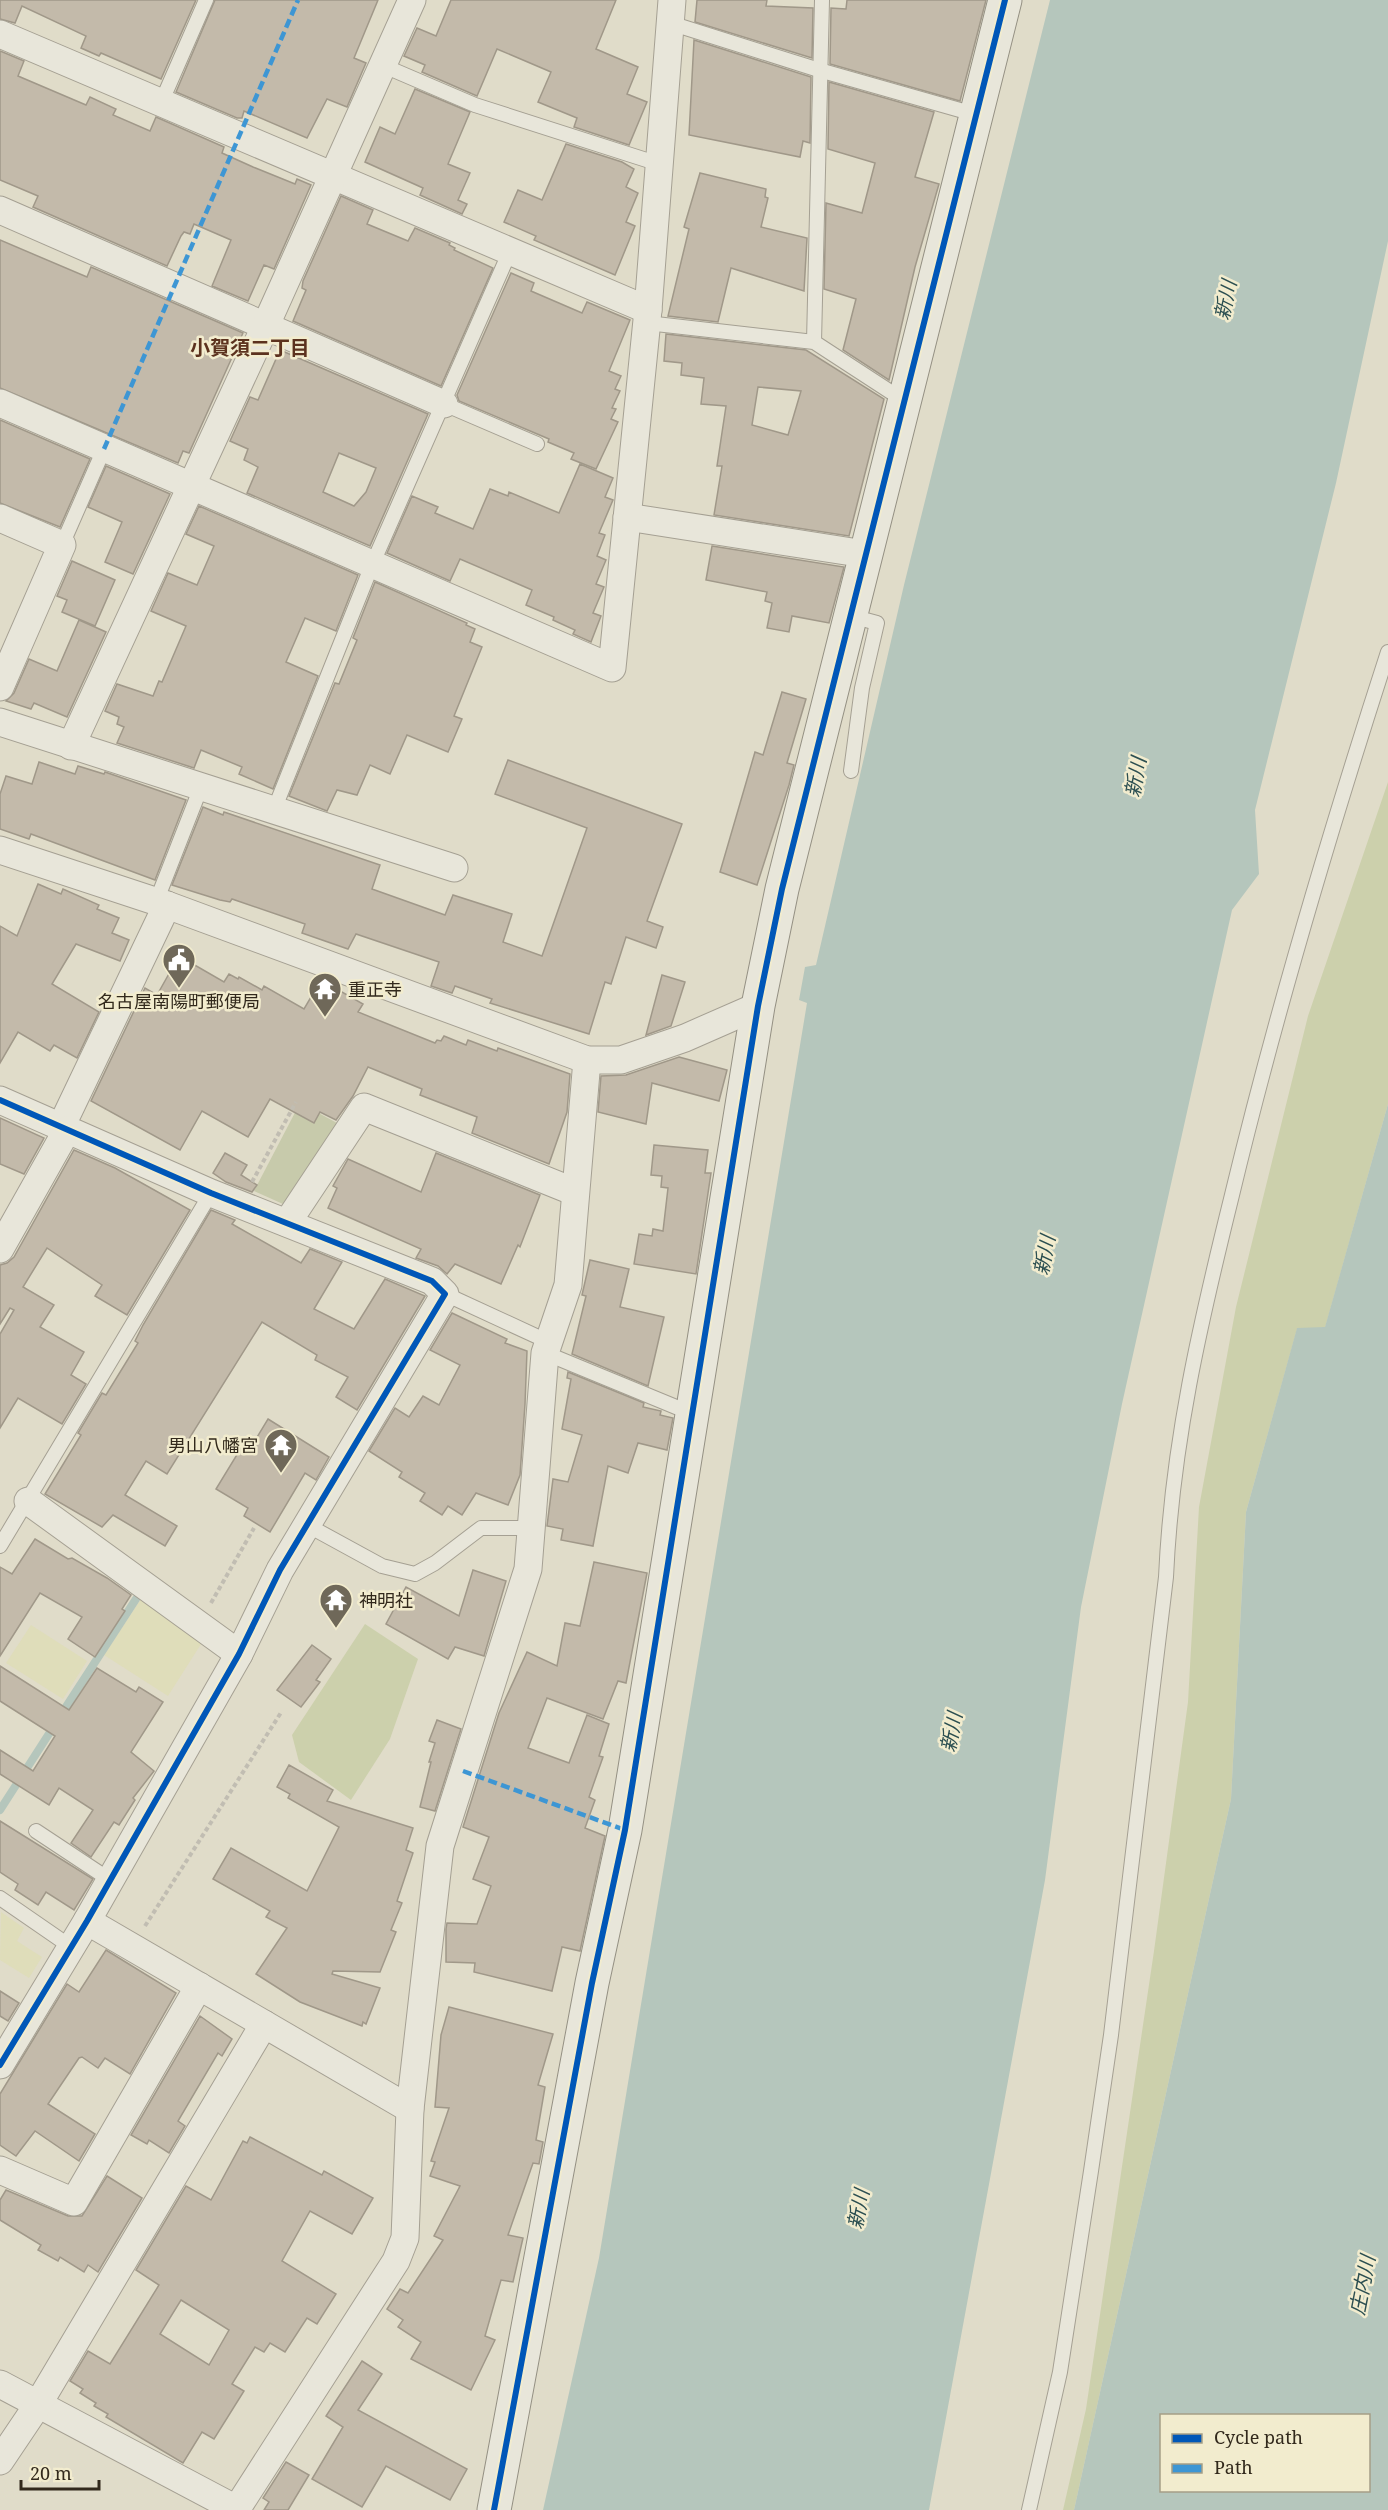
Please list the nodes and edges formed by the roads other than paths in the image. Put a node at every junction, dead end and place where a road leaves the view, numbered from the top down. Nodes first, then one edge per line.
1 (206, 0) edge
2 (412, 0) edge
3 (822, 0) edge
4 (1005, 0) edge
5 (671, 12) edge
6 (0, 34) edge
7 (384, 66) junction
8 (819, 70) junction
9 (161, 103) junction
10 (974, 114) junction
11 (659, 164) junction
12 (334, 176) junction
13 (0, 210) edge
14 (510, 251) junction
15 (647, 316) junction
16 (265, 327) junction
17 (814, 342) junction
18 (903, 400) junction
19 (0, 403) edge
20 (444, 404) junction
21 (537, 444) dead end
22 (104, 449) junction
23 (189, 486) junction
24 (627, 517) junction
25 (0, 518) edge
26 (62, 545) junction
27 (865, 554) junction
28 (372, 566) junction
29 (849, 616) junction
30 (1388, 652) edge
31 (0, 687) edge
32 (0, 722) edge
33 (71, 746) junction
34 (851, 771) dead end
35 (201, 787) junction
36 (274, 810) junction
37 (0, 850) edge
38 (454, 868) dead end
39 (161, 904) junction
40 (759, 1006) junction
41 (587, 1060) junction
42 (0, 1100) edge
43 (64, 1129) junction
44 (575, 1192) junction
45 (211, 1193) junction
46 (287, 1223) junction
47 (0, 1249) edge
48 (445, 1294) junction
49 (547, 1347) junction
50 (694, 1415) junction
51 (28, 1501) junction
52 (307, 1525) junction
53 (531, 1528) junction
54 (0, 1546) edge
55 (239, 1654) junction
56 (36, 1831) dead end
57 (111, 1880) junction
58 (0, 1898) edge
59 (87, 1921) junction
60 (71, 1947) junction
61 (198, 1986) junction
62 (264, 2024) junction
63 (0, 2065) edge
64 (410, 2109) junction
65 (0, 2170) edge
66 (0, 2384) edge
67 (37, 2406) junction
68 (0, 2461) edge
69 (237, 2510) edge
70 (494, 2510) edge
71 (1029, 2510) edge

1 - 9 lane
2 - 7 street
3 - 8 lane
4 - 10 street
5 - 8 lane
5 - 11 street
6 - 9 street
7 - 11 lane
7 - 12 street
8 - 10 lane
8 - 17 lane
9 - 12 street
10 - 18 street
11 - 15 street
12 - 14 street
12 - 16 street
13 - 16 street
14 - 15 street
14 - 20 lane
15 - 17 lane
15 - 24 street
16 - 20 street
16 - 23 street
17 - 18 lane
18 - 27 street
19 - 22 street
20 - 21 lane
20 - 28 lane
22 - 23 street
22 - 26 lane
23 - 28 street
23 - 33 street
24 - 27 street
24 - 28 street
25 - 26 street
26 - 31 street
27 - 29 street
28 - 36 lane
29 - 34 lane
29 - 40 street
30 - 71 lane
32 - 33 street
33 - 35 street
35 - 36 street
35 - 39 lane
36 - 38 street
37 - 39 street
39 - 41 street
39 - 43 street
40 - 41 street
40 - 50 street
41 - 44 street
42 - 43 street
43 - 45 street
43 - 47 street
44 - 46 street
44 - 49 street
45 - 46 street
45 - 51 lane
46 - 48 street
48 - 49 lane
48 - 52 street
49 - 50 lane
49 - 53 street
50 - 70 street
51 - 54 lane
51 - 55 street
52 - 53 lane
52 - 55 street
53 - 64 street
55 - 57 street
56 - 57 lane
57 - 59 street
58 - 60 lane
59 - 60 street
59 - 61 street
60 - 63 street
61 - 62 street
61 - 65 street
62 - 64 street
62 - 67 street
64 - 69 street
66 - 67 street
67 - 68 street
67 - 69 street

